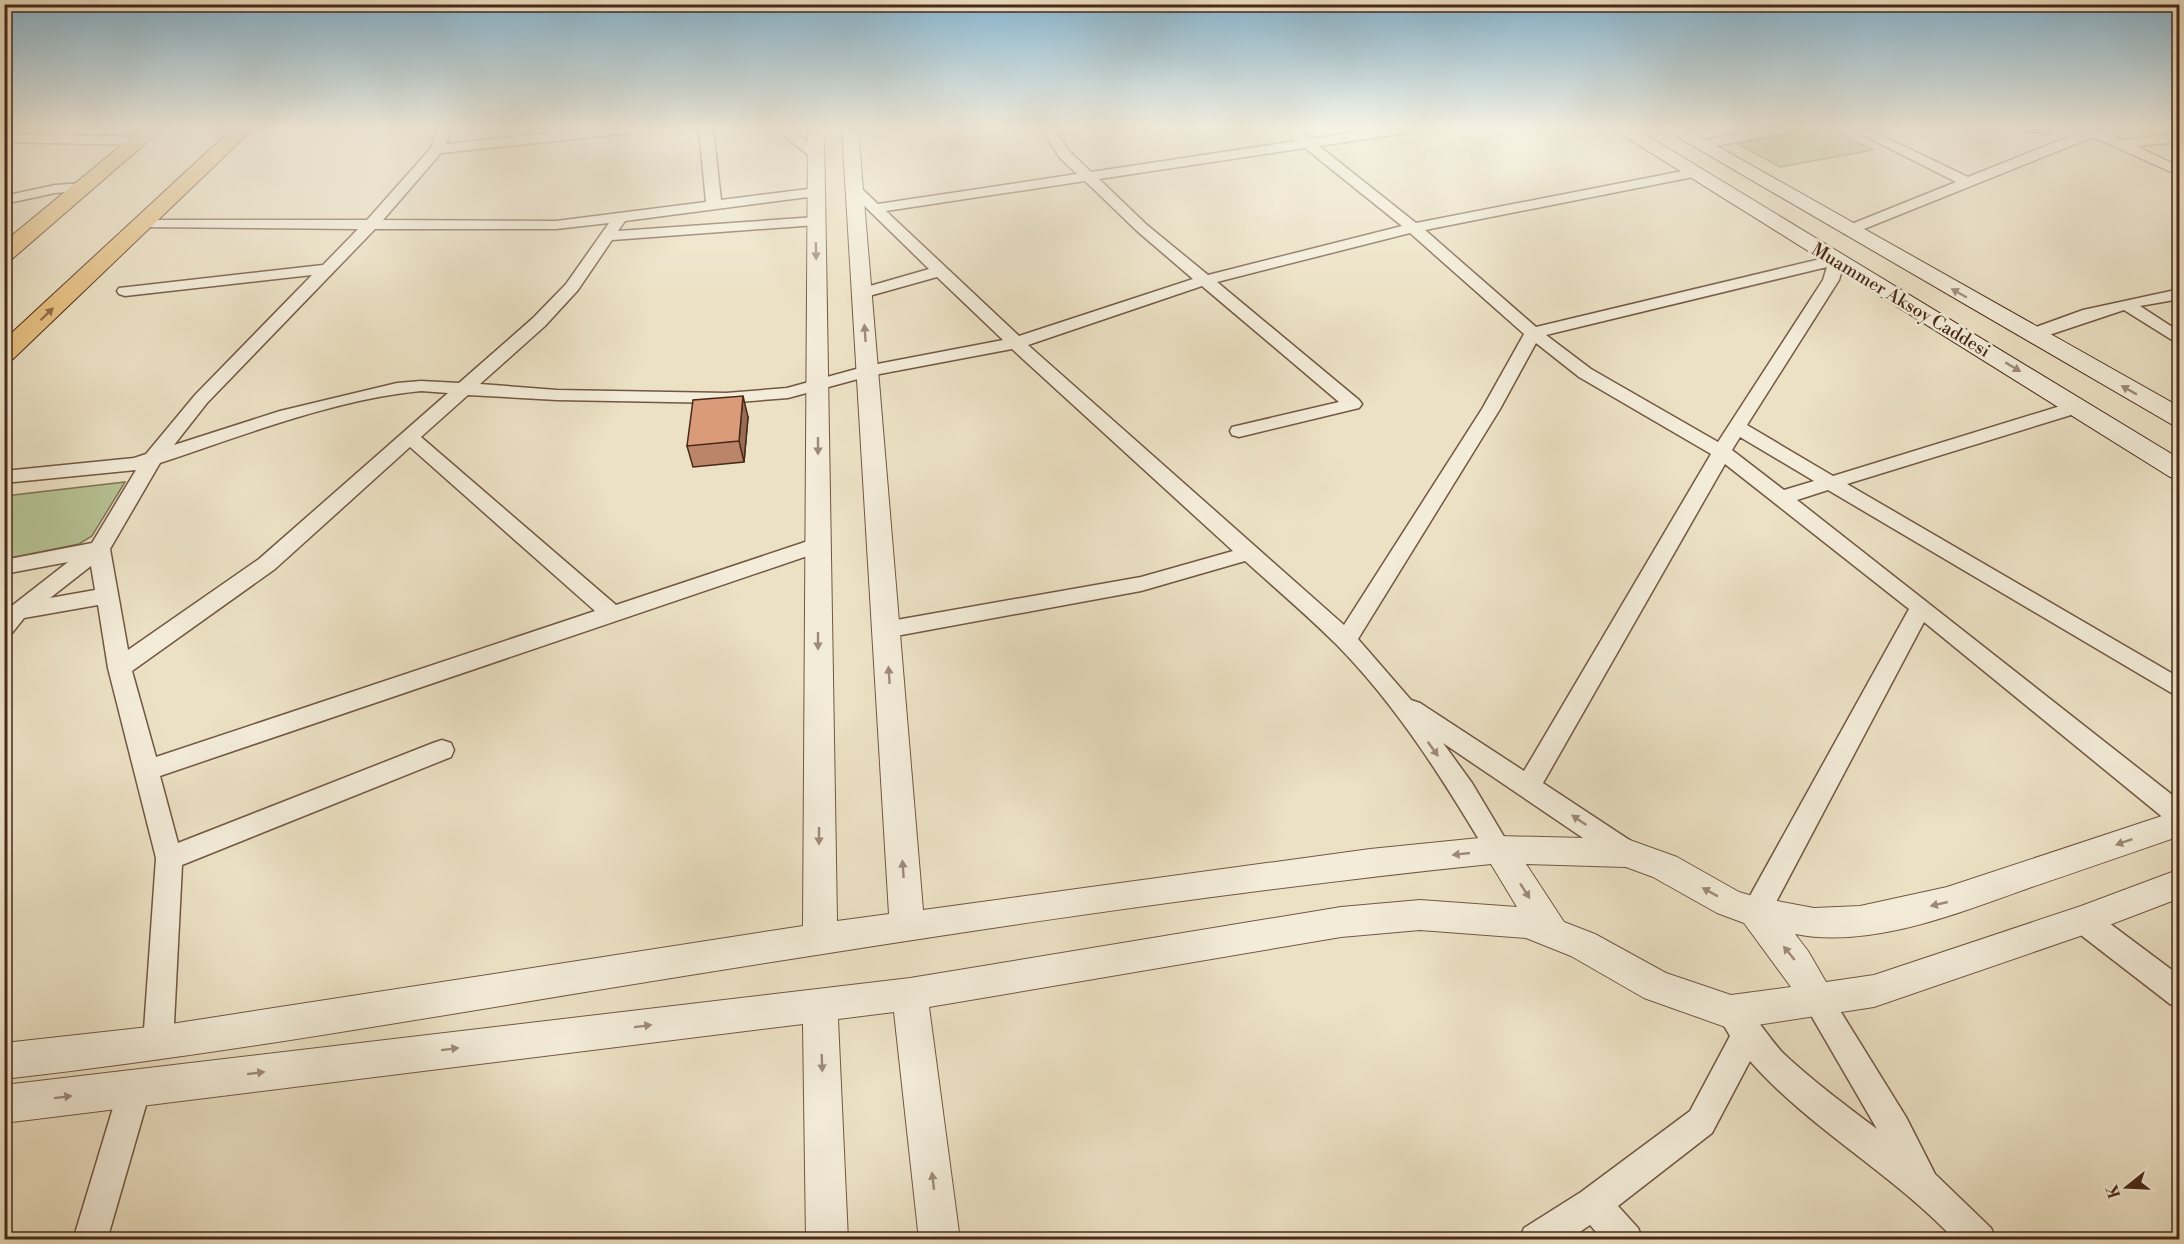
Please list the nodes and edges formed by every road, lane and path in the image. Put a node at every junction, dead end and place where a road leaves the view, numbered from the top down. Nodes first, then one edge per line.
1 (84, 187) joint
2 (181, 187) edge
3 (403, 187) edge
4 (712, 187) edge
5 (819, 187) edge
6 (819, 187) edge
7 (837, 187) edge
8 (856, 187) edge
9 (1010, 187) edge
10 (1099, 187) edge
11 (1362, 187) edge
12 (1622, 187) edge
13 (1717, 187) edge
14 (1774, 187) edge
15 (1959, 187) edge
16 (816, 192) junction
17 (4, 200) edge
18 (714, 205) junction
19 (877, 208) junction
20 (620, 217) junction
21 (816, 221) junction
22 (142, 223) junction
23 (369, 226) junction
24 (1413, 228) junction
25 (1849, 230) junction
26 (605, 237) junction
27 (4, 254) edge
28 (1837, 260) junction
29 (327, 269) junction
30 (941, 271) junction
31 (1202, 281) junction
32 (125, 291) dead end
33 (862, 293) junction
34 (2180, 294) edge
35 (2126, 304) junction
36 (1533, 333) junction
37 (2031, 335) junction
38 (2180, 340) edge
39 (1016, 343) junction
40 (4, 354) edge
41 (867, 371) junction
42 (818, 385) junction
43 (461, 388) junction
44 (2077, 407) junction
45 (2180, 418) edge
46 (1736, 427) junction
47 (1239, 431) dead end
48 (408, 436) junction
49 (1722, 452) junction
50 (152, 460) junction
51 (2180, 471) edge
52 (4, 477) edge
53 (1830, 482) junction
54 (1781, 498) junction
55 (818, 545) junction
56 (99, 549) junction
57 (1250, 554) junction
58 (4, 567) edge
59 (107, 596) junction
60 (1921, 607) junction
61 (613, 615) junction
62 (11, 619) edge
63 (885, 630) junction
64 (1346, 640) junction
65 (120, 668) junction
66 (2180, 689) edge
67 (1399, 701) junction
68 (442, 750) dead end
69 (147, 770) junction
70 (1528, 786) junction
71 (2180, 816) edge
72 (2180, 823) edge
73 (1499, 850) junction
74 (1627, 853) junction
75 (169, 858) junction
76 (2180, 883) edge
77 (1756, 912) junction
78 (2083, 920) junction
79 (907, 927) junction
80 (1552, 933) junction
81 (820, 939) junction
82 (910, 994) junction
83 (2180, 994) edge
84 (1816, 998) junction
85 (820, 1004) junction
86 (1738, 1025) junction
87 (158, 1044) junction
88 (4, 1061) edge
89 (135, 1088) junction
90 (4, 1104) edge
91 (1924, 1185) junction
92 (1593, 1204) junction
93 (90, 1239) edge
94 (827, 1239) edge
95 (940, 1239) edge
96 (1536, 1239) edge
97 (1626, 1239) edge
98 (1979, 1239) edge

1 - 17 street
1 - 27 main road
2 - 22 main road
3 - 23 street
4 - 18 street
5 - 16 street
6 - 16 street
7 - 33 street
8 - 19 street
9 - 19 street
10 - 31 street
11 - 24 street
12 - 24 street
13 - 28 main road, Muammer Aksoy Caddesi
14 - 25 main road, Muammer Aksoy Caddesi
15 - 25 street
16 - 18 street
16 - 21 street
18 - 20 street
19 - 30 street
20 - 23 street
20 - 26 street
21 - 26 street
21 -> 42 street
22 - 23 street
40 -> 22 main road
23 - 29 street
24 - 31 street
24 - 36 street
37 -> 25 main road, Muammer Aksoy Caddesi
26 - 43 street
28 - 36 street
28 -> 44 main road, Muammer Aksoy Caddesi
28 - 46 street
29 - 32 street
29 - 50 street
30 - 33 street
30 - 39 street
31 - 39 street
31 - 47 street
41 -> 33 street
34 - 35 street
35 - 37 street
35 - 38 street
36 - 49 street
36 - 64 street
45 -> 37 main road, Muammer Aksoy Caddesi
39 - 41 street
39 - 57 street
41 - 42 street
41 - 63 street
42 - 43 street
42 -> 55 street
43 - 48 street
43 - 50 street
44 - 51 main road, Muammer Aksoy Caddesi
44 - 53 street
46 - 49 street
46 - 53 street
48 - 61 street
48 - 65 street
49 - 54 street
49 - 70 street
50 - 52 street
50 - 56 street
53 - 54 street
53 - 66 street
54 - 60 street
55 - 61 street
55 -> 81 street
56 - 58 street
56 - 59 street
56 - 62 street
57 - 63 street
57 - 64 street
59 - 62 street
59 - 65 street
60 - 71 street
60 - 77 street
61 - 69 street
79 -> 63 street
64 - 67 street
65 - 69 street
67 - 70 street
67 -> 73 street
68 - 75 street
69 - 75 street
74 -> 70 street
72 -> 77 street
73 - 74 street
73 -> 79 street
73 -> 80 street
77 -> 74 street
75 - 87 street
76 - 78 street
84 -> 77 street
78 - 83 street
78 - 84 street
79 - 81 street
80 - 82 street
80 - 86 street
81 - 87 street
82 - 85 street
95 -> 82 street
84 - 86 street
84 - 91 street
89 -> 85 street
85 -> 94 street
86 - 91 street
86 - 92 street
87 - 88 street
90 -> 89 street
89 - 93 street
91 - 98 street
92 - 96 street
92 - 97 street

